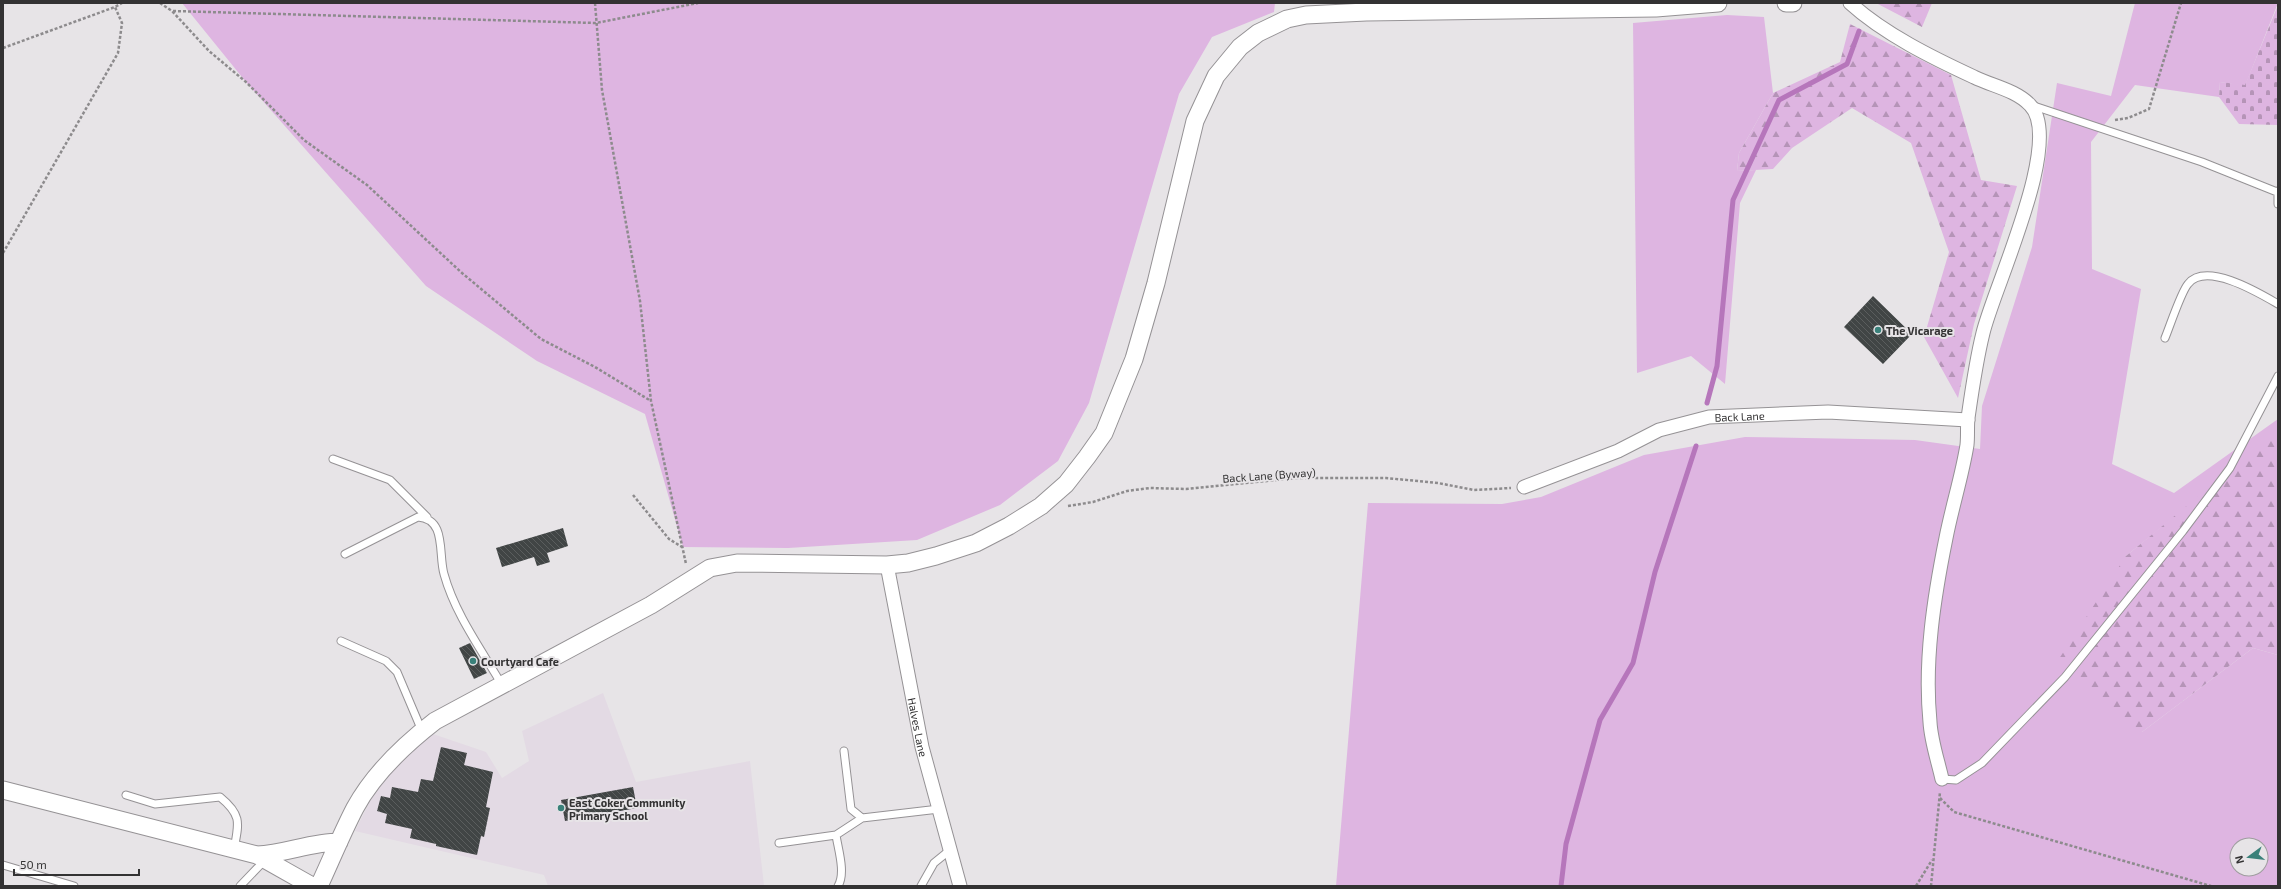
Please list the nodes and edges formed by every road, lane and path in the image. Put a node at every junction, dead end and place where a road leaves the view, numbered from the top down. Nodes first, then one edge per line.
1 (122, 3) edge
2 (160, 3) edge
3 (595, 3) edge
4 (698, 3) edge
5 (1718, 3) edge
6 (1786, 3) edge
7 (1793, 3) edge
8 (1850, 3) edge
9 (2181, 3) edge
10 (115, 7) junction
11 (172, 11) junction
12 (596, 23) junction
13 (3, 48) edge
14 (2031, 105) junction
15 (2109, 120) dead end
16 (2278, 191) edge
17 (2278, 204) edge
18 (3, 253) edge
19 (2278, 304) edge
20 (2164, 338) dead end
21 (2278, 376) edge
22 (651, 401) junction
23 (1968, 420) junction
24 (332, 459) dead end
25 (1524, 487) joint
26 (633, 496) dead end
27 (1041, 506) junction
28 (427, 517) junction
29 (683, 547) junction
30 (345, 554) dead end
31 (887, 565) junction
32 (688, 580) junction
33 (341, 641) dead end
34 (502, 685) junction
35 (422, 731) junction
36 (844, 751) dead end
37 (1942, 779) junction
38 (3, 790) edge
39 (126, 795) dead end
40 (1940, 798) junction
41 (939, 809) junction
42 (862, 818) junction
43 (836, 835) junction
44 (339, 842) junction
45 (779, 842) dead end
46 (234, 849) junction
47 (950, 850) junction
48 (261, 857) junction
49 (1933, 860) junction
50 (3, 865) edge
51 (74, 886) edge
52 (240, 886) edge
53 (312, 886) edge
54 (319, 886) edge
55 (838, 886) edge
56 (921, 886) edge
57 (960, 886) edge
58 (1916, 886) edge
59 (1932, 886) edge
60 (2210, 886) edge

1 - 10 path
2 - 11 path
3 - 12 path
4 - 12 path
5 - 27 street
6 - 7 street
8 - 14 street
9 - 15 path
10 - 13 path
10 - 18 path
11 - 12 path
11 - 22 path
12 - 22 path
14 - 16 lane
14 - 23 street
16 - 17 lane
19 - 20 lane
21 - 37 lane
22 - 29 path
23 - 25 street, Back Lane
23 - 37 street
24 - 28 lane
25 - 27 path, Back Lane (Byway)
26 - 29 path
27 - 31 street
28 - 30 lane
28 - 34 lane
29 - 32 path
31 - 32 street
31 - 41 street, Halves Lane
32 - 34 street
33 - 35 lane
34 - 35 street
35 - 44 street
36 - 42 lane
37 - 40 path
38 - 46 street
39 - 46 lane
40 - 49 path
40 - 60 path
41 - 42 lane
41 - 47 street, Halves Lane
42 - 43 lane
43 - 45 lane
43 - 55 lane
44 - 48 street
44 - 54 street
46 - 48 street
47 - 56 lane
47 - 57 street, Halves Lane
48 - 52 lane
48 - 53 street
49 - 58 path
49 - 59 path
50 - 51 lane

